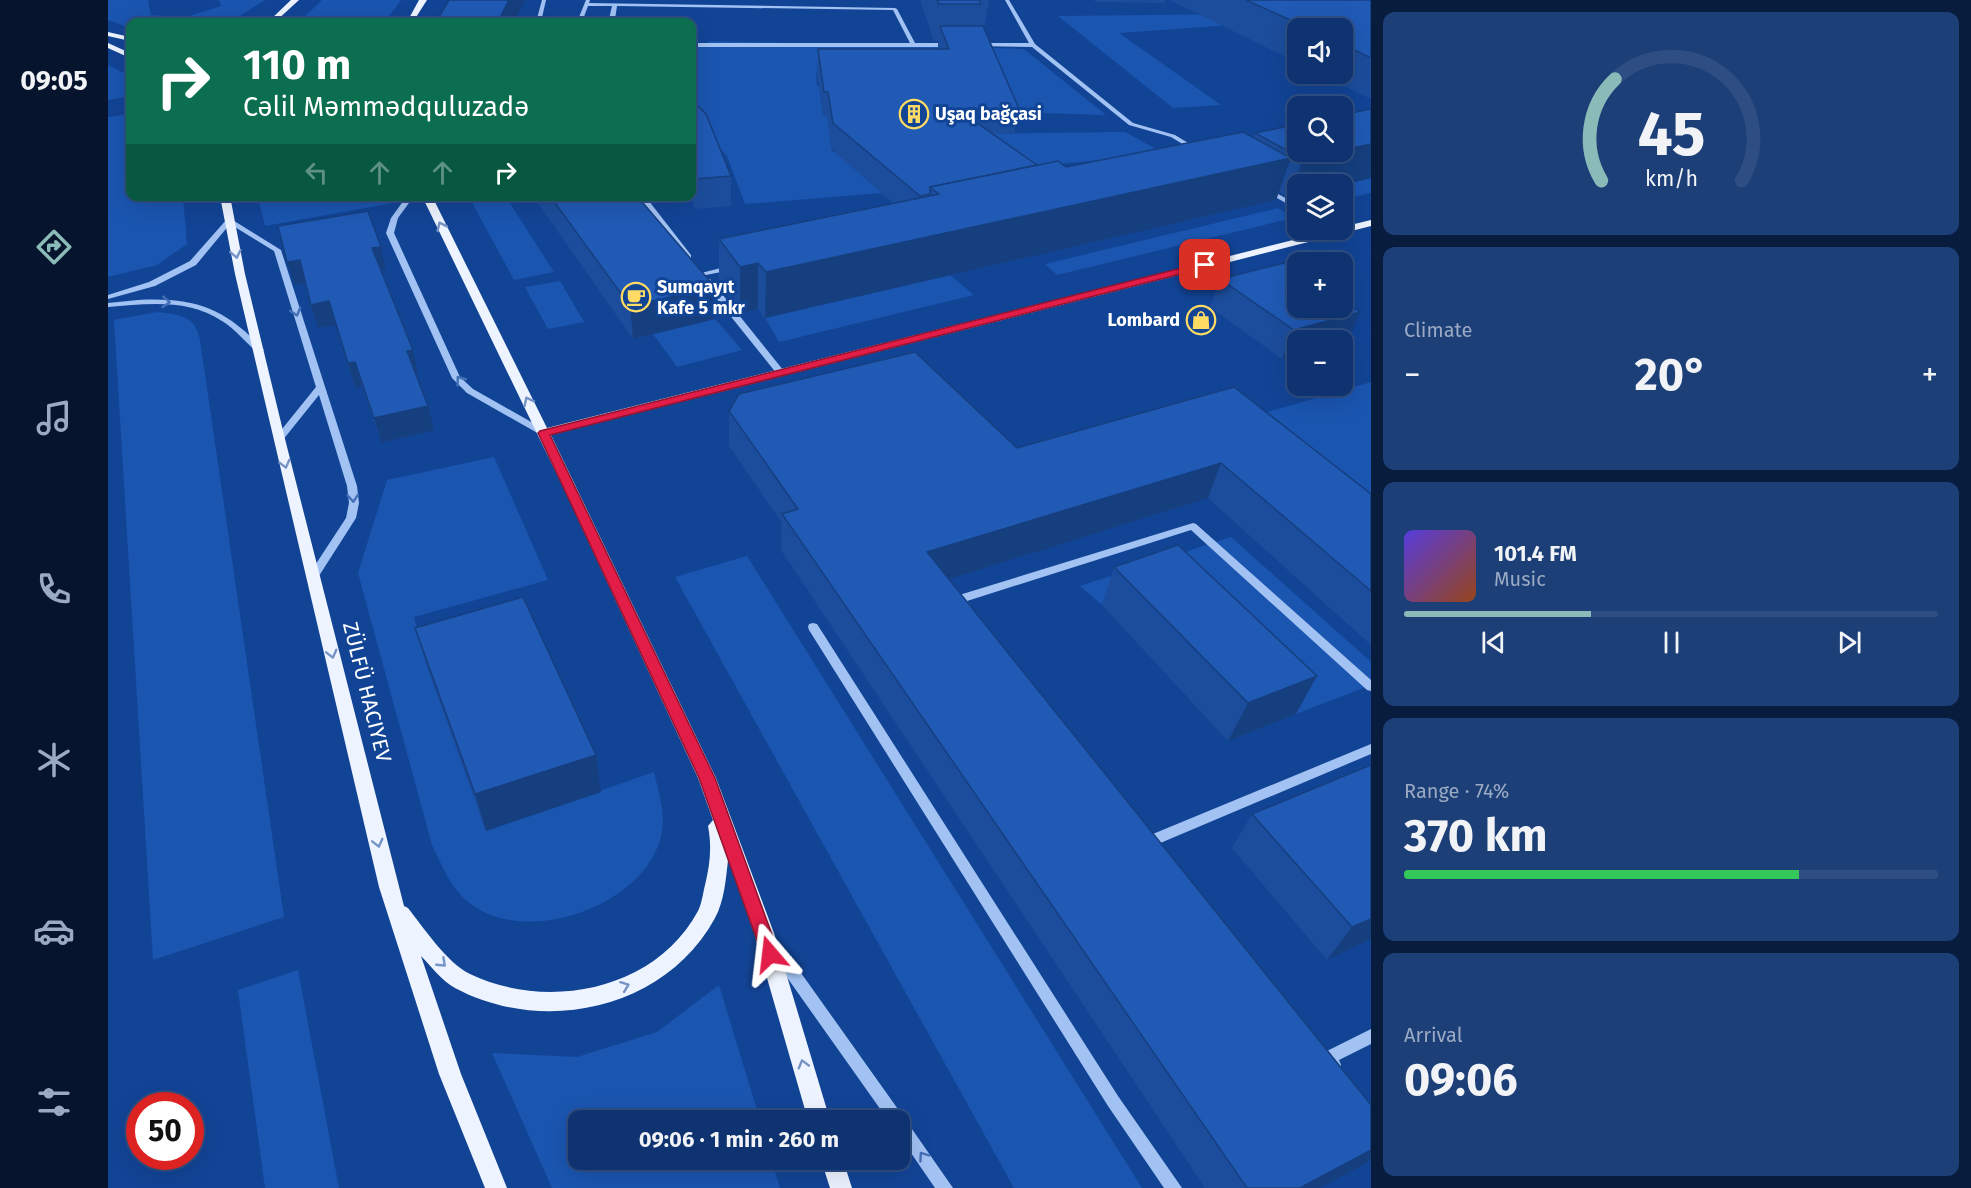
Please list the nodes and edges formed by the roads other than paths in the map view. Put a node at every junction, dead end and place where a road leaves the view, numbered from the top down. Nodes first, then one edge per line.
1 (295, 0) edge
2 (544, 0) edge
3 (804, 0) edge
4 (893, 0) edge
5 (1007, 0) edge
6 (422, 1) edge
7 (587, 2) edge
8 (615, 5) junction
9 (804, 8) junction
10 (896, 9) junction
11 (279, 14) junction
12 (270, 18) edge
13 (275, 18) edge
14 (412, 18) edge
15 (539, 18) edge
16 (581, 18) edge
17 (612, 18) edge
18 (108, 34) edge
19 (126, 38) edge
20 (108, 45) edge
21 (696, 45) edge
22 (914, 45) junction
23 (961, 45) edge
24 (973, 45) edge
25 (1033, 45) junction
26 (126, 54) edge
27 (1201, 153) edge
28 (1257, 184) edge
29 (226, 201) edge
30 (407, 201) edge
31 (429, 201) edge
32 (645, 201) edge
33 (1287, 202) edge
34 (229, 220) junction
35 (1371, 224) edge
36 (1353, 228) edge
37 (1301, 240) edge
38 (736, 267) edge
39 (702, 274) junction
40 (108, 297) edge
41 (108, 305) edge
42 (260, 350) junction
43 (780, 372) junction
44 (319, 389) junction
45 (544, 433) junction
46 (279, 439) junction
47 (312, 576) junction
48 (975, 618) edge
49 (813, 627) dead end
50 (1371, 687) edge
51 (1371, 748) edge
52 (707, 778) junction
53 (1153, 840) edge
54 (393, 902) junction
55 (764, 933) junction
56 (1371, 1036) edge
57 (1342, 1077) edge
58 (816, 1110) edge
59 (890, 1110) edge
60 (910, 1138) edge
61 (835, 1170) edge
62 (496, 1188) edge
63 (841, 1188) edge
64 (945, 1188) edge
65 (1174, 1188) edge

1 - 11 main road
2 - 15 street
3 - 9 street
4 - 10 street
5 - 25 street
6 - 14 main road
7 - 8 street
7 - 16 street
8 - 9 street
8 - 17 street
9 - 10 street
10 - 22 street
11 - 12 main road
11 - 13 main road
18 - 19 main road
20 - 26 main road
21 - 22 street
22 - 23 street
24 - 25 street
25 - 27 street
28 - 33 street
29 - 34 main road
45 -> 30 street
45 -> 31 main road
32 - 39 street
34 - 40 street
34 -> 42 main road
34 -> 44 street
35 - 36 main road
37 - 43 main road
38 - 39 street
39 - 43 street
41 -> 42 street
42 - 46 main road
43 - 45 main road
44 - 46 street
44 -> 47 street
45 - 52 main road
46 -> 47 main road
47 -> 54 main road
48 - 50 street
49 - 65 street
51 - 53 street
54 -> 52 main road
52 - 55 main road
54 - 62 main road
58 -> 55 main road
55 - 59 street
56 - 57 street
64 -> 60 street
61 - 63 main road

